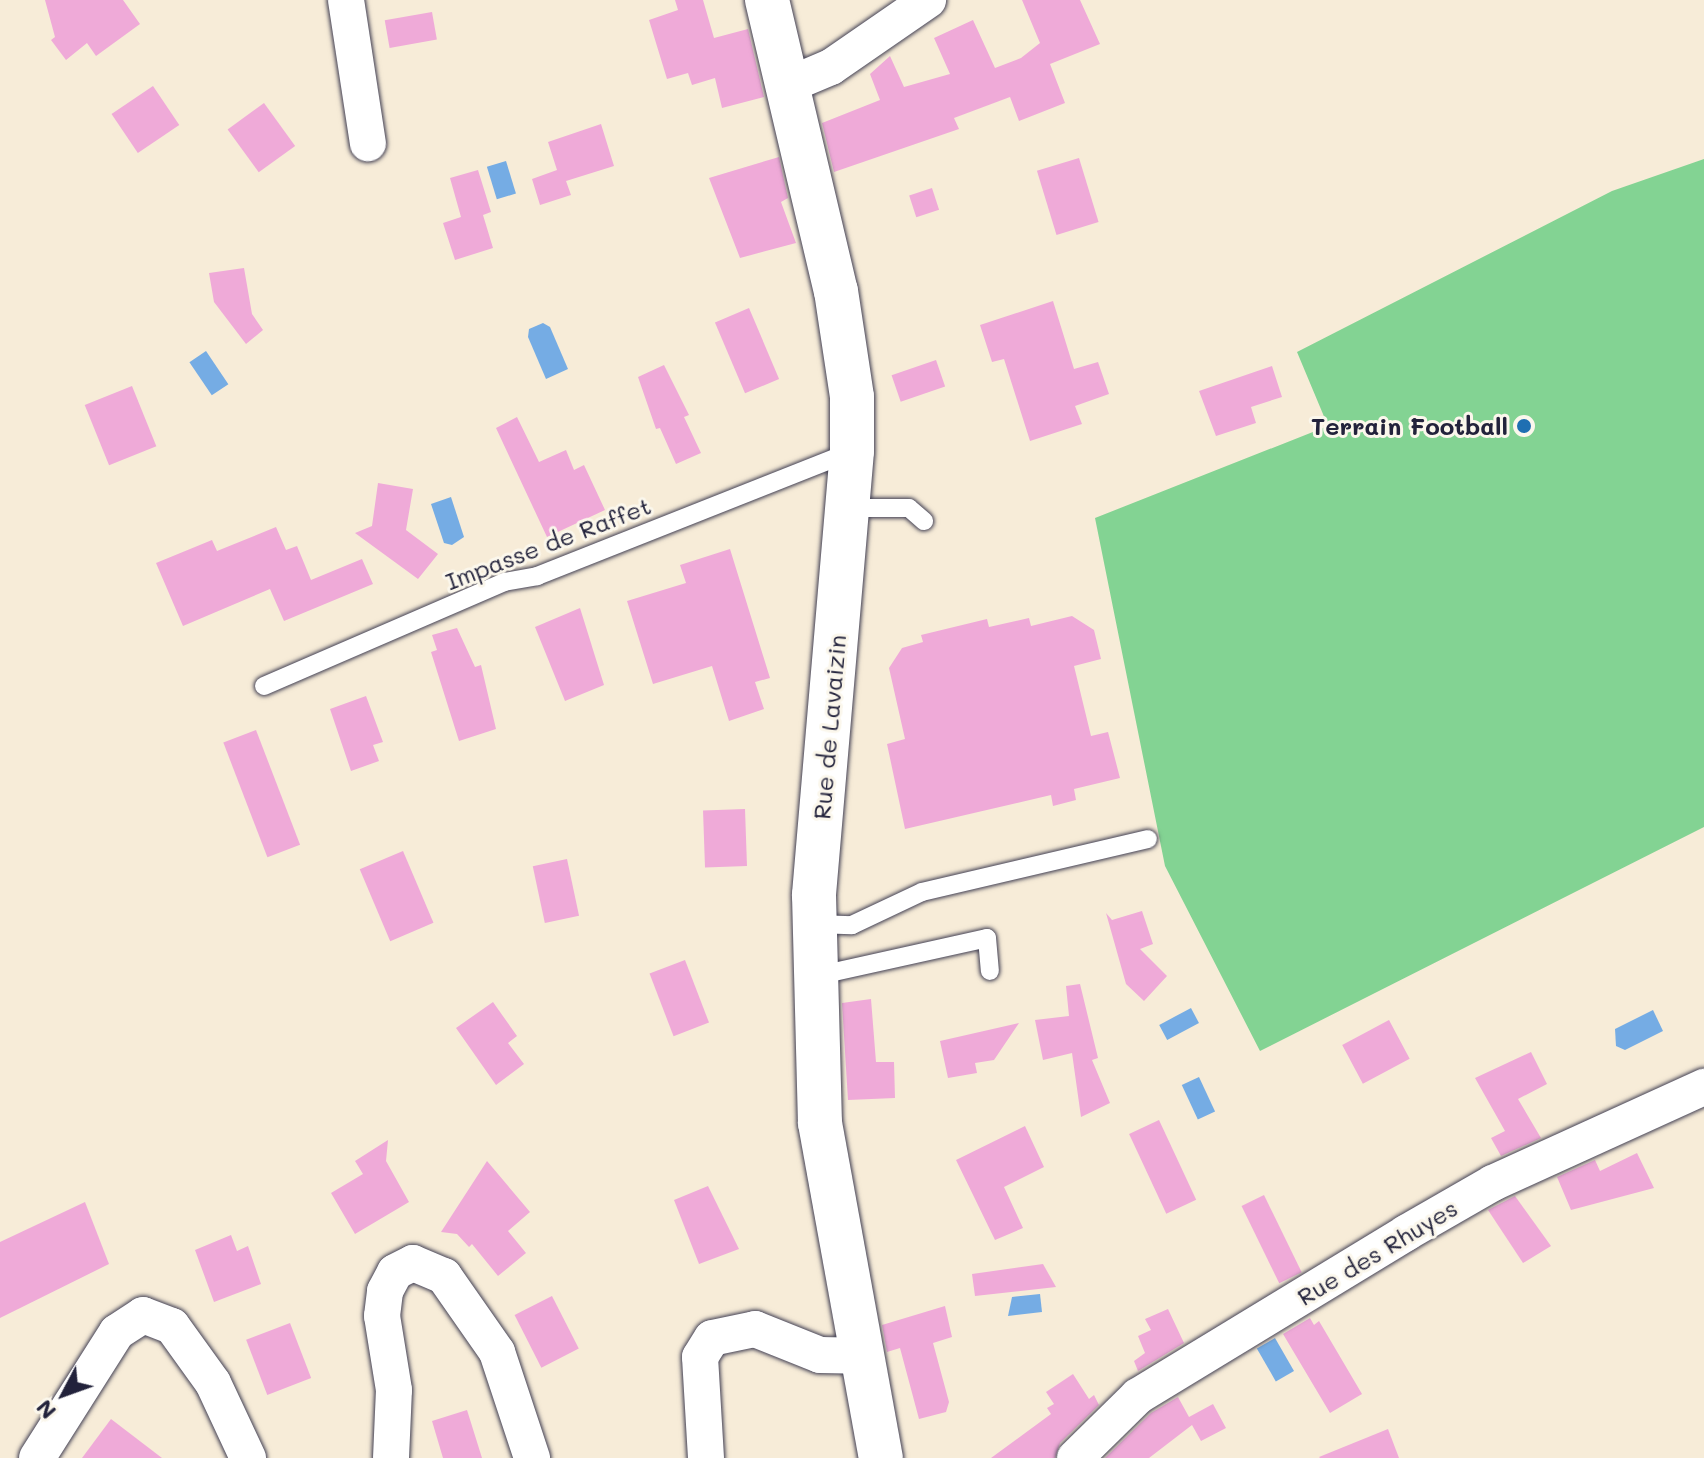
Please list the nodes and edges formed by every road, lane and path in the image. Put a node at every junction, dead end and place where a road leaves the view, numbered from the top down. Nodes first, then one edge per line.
1 (346, 0) edge
2 (767, 0) edge
3 (928, 0) edge
4 (786, 86) junction
5 (368, 143) dead end
6 (852, 451) junction
7 (848, 508) junction
8 (924, 521) dead end
9 (264, 686) dead end
10 (1148, 839) dead end
11 (815, 924) junction
12 (990, 971) dead end
13 (816, 976) junction
14 (1704, 1087) edge
15 (859, 1356) junction
16 (37, 1458) edge
17 (248, 1458) edge
18 (391, 1458) edge
19 (532, 1458) edge
20 (706, 1458) edge
21 (881, 1458) edge
22 (1075, 1458) edge

1 - 5 street
2 - 4 main road, Rue de Lavaizin
3 - 4 street
4 - 6 main road, Rue de Lavaizin
6 - 7 main road, Rue de Lavaizin
6 - 9 lane, Impasse de Raffet
7 - 8 lane
7 - 11 main road, Rue de Lavaizin
10 - 11 lane
11 - 13 main road, Rue de Lavaizin
12 - 13 lane
13 - 15 main road, Rue de Lavaizin
14 - 22 street, Rue des Rhuyes
15 - 20 street
15 - 21 main road, Rue de Lavaizin
16 - 17 street
18 - 19 street

